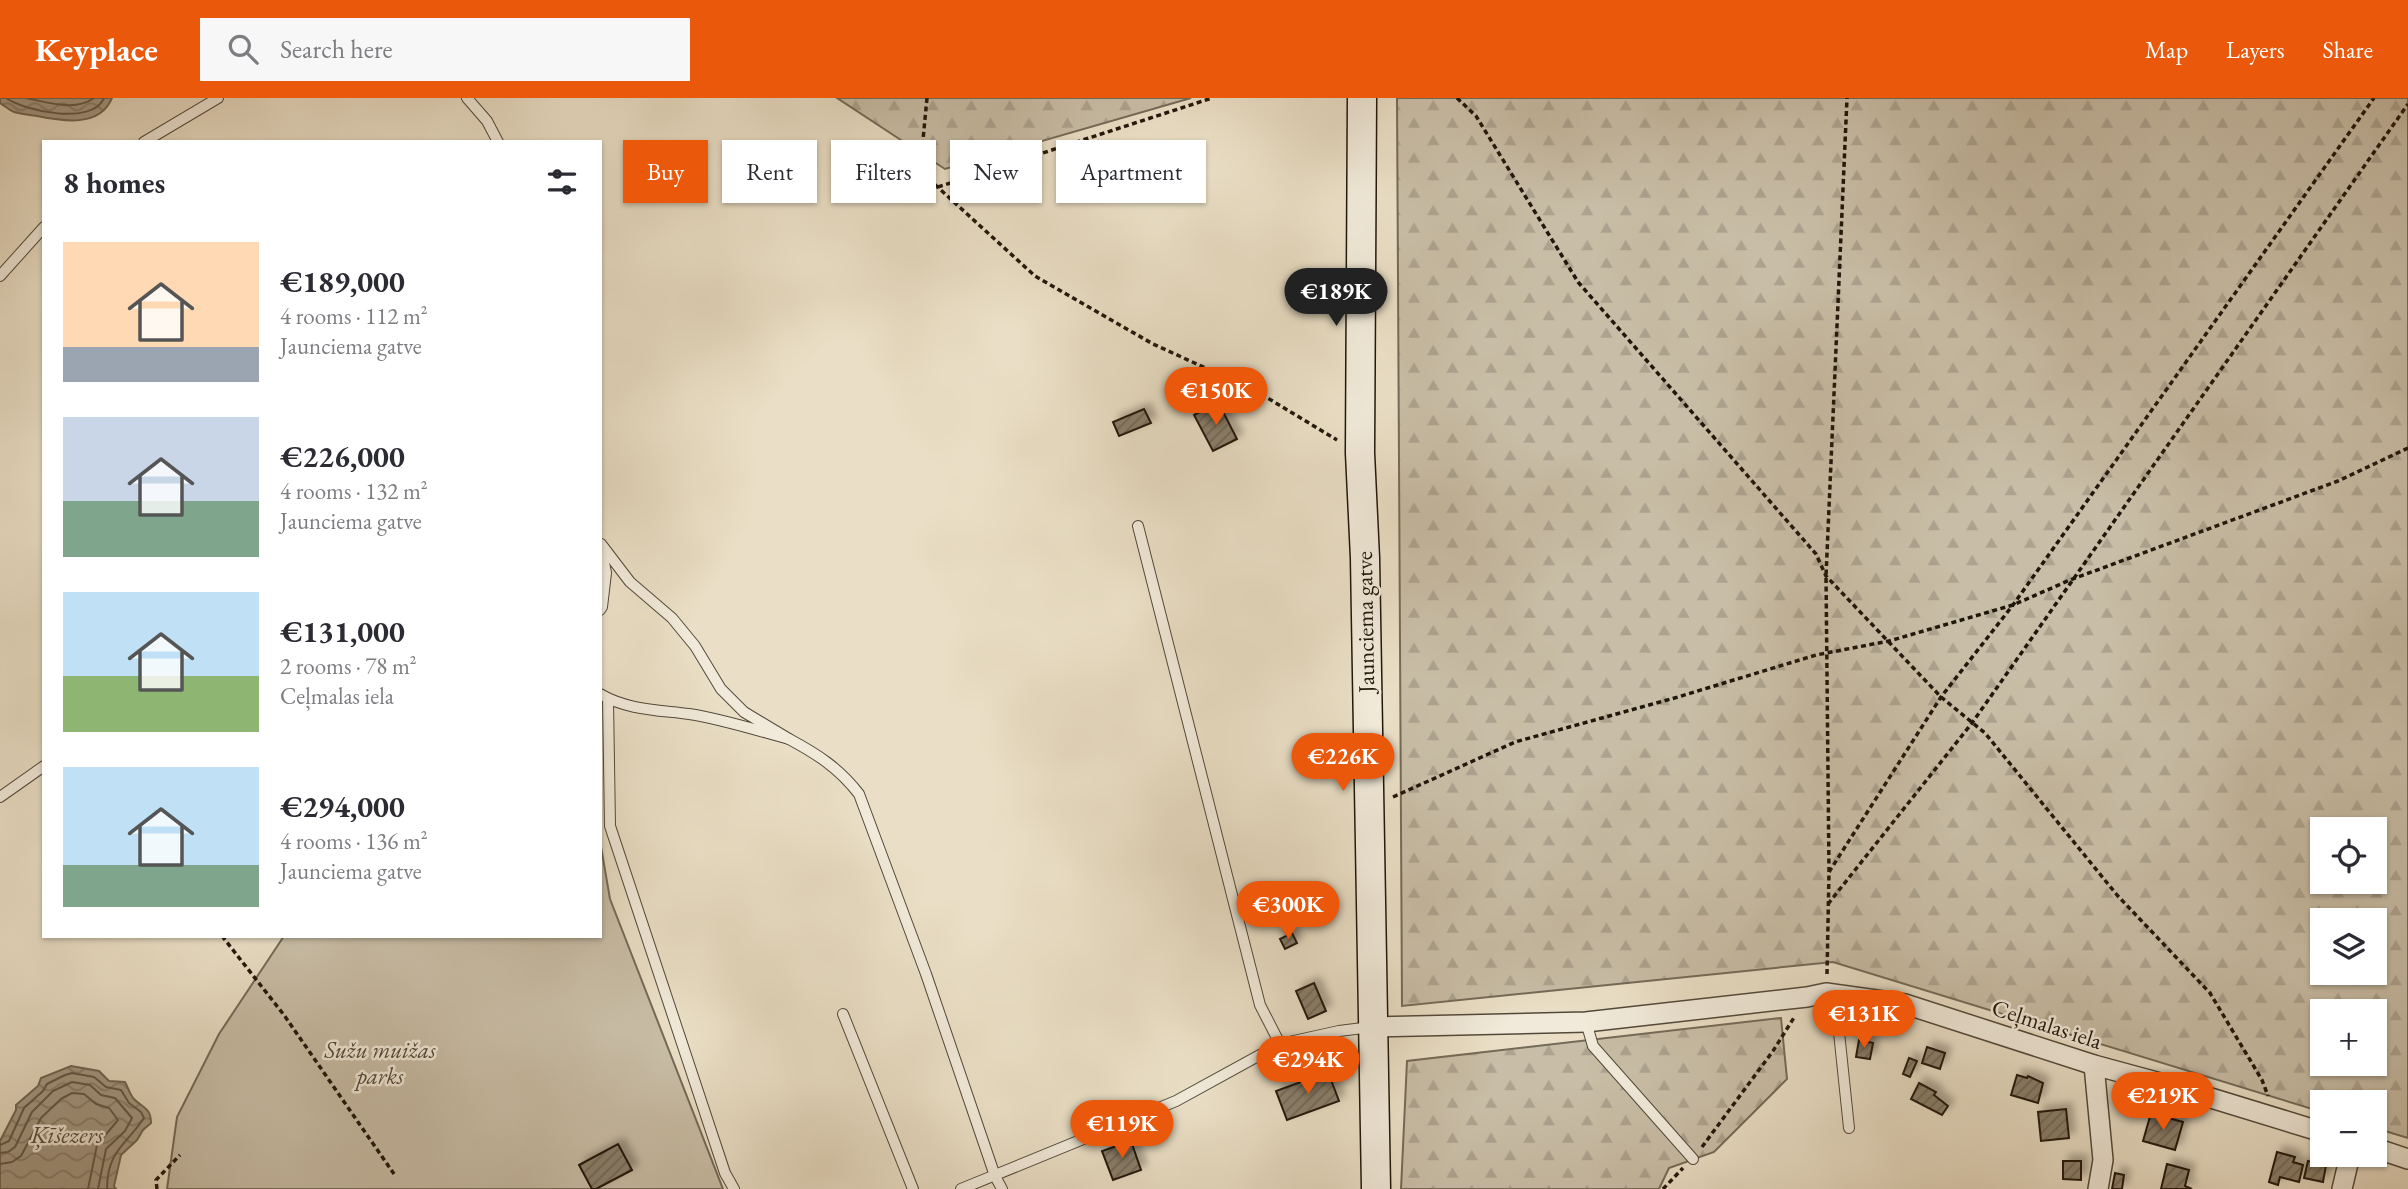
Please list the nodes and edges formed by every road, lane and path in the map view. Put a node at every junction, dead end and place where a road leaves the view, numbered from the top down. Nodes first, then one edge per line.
1 (218, 98) edge
2 (467, 98) edge
3 (927, 98) edge
4 (1213, 98) edge
5 (1362, 98) edge
6 (1457, 98) edge
7 (1847, 98) edge
8 (2374, 98) edge
9 (2408, 104) edge
10 (147, 140) edge
11 (497, 140) edge
12 (938, 187) junction
13 (42, 229) edge
14 (0, 276) edge
15 (2408, 448) edge
16 (1360, 453) junction
17 (1138, 526) dead end
18 (602, 546) edge
19 (602, 553) edge
20 (1826, 576) junction
21 (2070, 580) junction
22 (2013, 605) junction
23 (602, 608) edge
24 (1889, 641) junction
25 (1827, 654) junction
26 (604, 697) edge
27 (1941, 697) junction
28 (1972, 723) junction
29 (789, 738) junction
30 (42, 767) edge
31 (0, 797) edge
32 (1368, 805) junction
33 (1829, 872) junction
34 (1828, 904) junction
35 (224, 938) edge
36 (1823, 994) junction
37 (843, 1014) dead end
38 (1586, 1022) junction
39 (1372, 1027) junction
40 (1280, 1044) junction
41 (2094, 1065) junction
42 (2277, 1119) junction
43 (1849, 1128) dead end
44 (2310, 1129) edge
45 (2387, 1152) edge
46 (180, 1155) dead end
47 (1693, 1159) junction
48 (2408, 1159) edge
49 (2347, 1167) edge
50 (394, 1174) dead end
51 (995, 1176) junction
52 (157, 1189) edge
53 (734, 1189) edge
54 (914, 1189) edge
55 (961, 1189) edge
56 (1002, 1189) edge
57 (1376, 1189) edge
58 (1663, 1189) edge
59 (2098, 1189) edge
60 (2342, 1189) edge

1 - 10 lane
2 - 11 lane
3 - 12 path
4 - 12 path
5 - 16 main road, Jaunciema gatve
6 - 20 path
7 - 20 path
8 - 22 path
9 - 21 path
12 - 16 path
13 - 14 lane
15 - 21 path
16 - 32 main road, Jaunciema gatve
17 - 40 lane
18 - 29 lane
19 - 23 lane
20 - 24 path
20 - 25 path
21 - 22 path
21 - 28 path
22 - 24 path
22 - 27 path
24 - 25 path
24 - 27 path
25 - 32 path
25 - 33 path
26 - 29 lane
26 - 53 lane
27 - 28 path
27 - 33 path
28 - 34 path
28 - 42 path
29 - 51 lane
30 - 31 lane
32 - 39 main road, Jaunciema gatve
33 - 34 path
34 - 36 path
35 - 50 path
36 - 38 street, Ceļmalas iela
36 - 41 street, Ceļmalas iela
36 - 43 lane
36 - 47 path
37 - 54 lane
38 - 39 street, Ceļmalas iela
38 - 47 lane
39 - 40 lane
39 - 57 main road, Jaunciema gatve
40 - 51 lane
41 - 42 street, Ceļmalas iela
41 - 59 street
42 - 44 street, Ceļmalas iela
45 - 48 street
46 - 52 path
47 - 58 path
49 - 60 street
51 - 55 lane
51 - 56 lane

